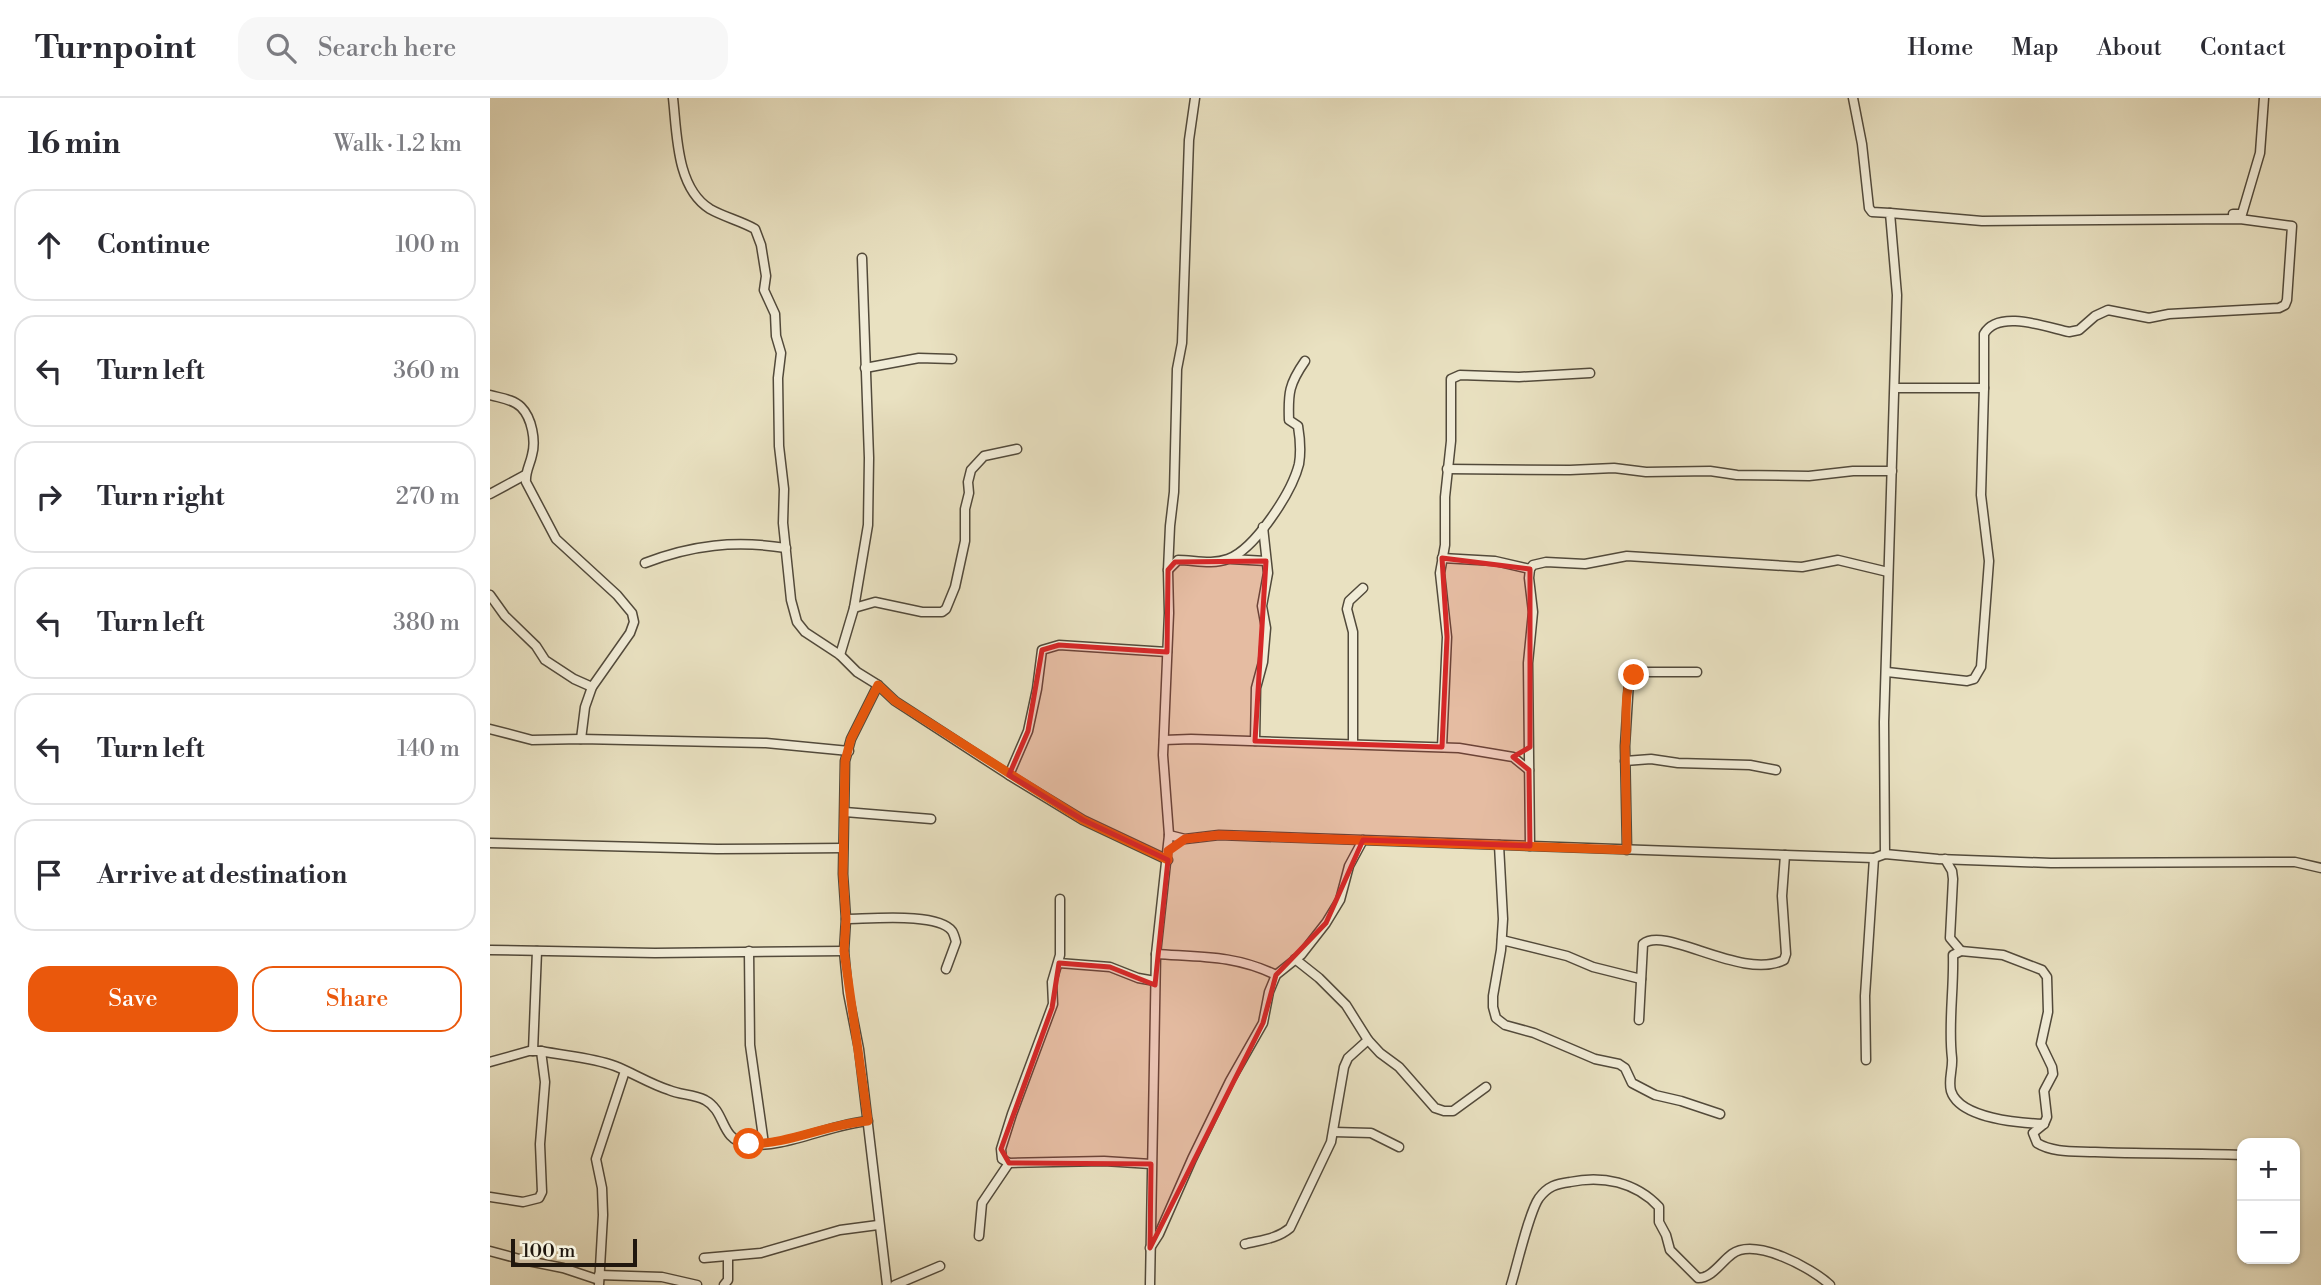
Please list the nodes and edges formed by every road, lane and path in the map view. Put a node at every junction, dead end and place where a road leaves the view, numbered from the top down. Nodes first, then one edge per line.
1 (673, 98) edge
2 (1195, 98) edge
3 (1853, 98) edge
4 (2264, 98) edge
5 (1890, 213) junction
6 (862, 258) dead end
7 (951, 359) dead end
8 (1305, 361) dead end
9 (864, 368) junction
10 (1590, 373) dead end
11 (1895, 388) junction
12 (1984, 388) junction
13 (490, 395) edge
14 (1017, 449) dead end
15 (1447, 469) junction
16 (1892, 471) junction
17 (525, 475) junction
18 (490, 494) edge
19 (1263, 527) junction
20 (786, 548) junction
21 (1442, 558) junction
22 (1229, 559) junction
23 (1266, 561) junction
24 (645, 563) dead end
25 (1530, 569) junction
26 (1168, 570) junction
27 (1888, 572) junction
28 (1363, 588) dead end
29 (490, 595) edge
30 (854, 608) junction
31 (1167, 652) junction
32 (839, 655) junction
33 (1697, 672) dead end
34 (1887, 672) junction
35 (878, 685) junction
36 (592, 687) junction
37 (490, 729) edge
38 (581, 739) junction
39 (1164, 740) junction
40 (1255, 741) junction
41 (1353, 744) junction
42 (1442, 747) junction
43 (1530, 747) junction
44 (849, 751) junction
45 (1513, 757) junction
46 (1625, 761) junction
47 (1529, 770) junction
48 (1776, 770) dead end
49 (1009, 775) junction
50 (845, 812) junction
51 (931, 819) dead end
52 (1170, 835) junction
53 (1185, 839) junction
54 (1363, 840) junction
55 (490, 843) edge
56 (1499, 845) junction
57 (1530, 846) junction
58 (843, 848) junction
59 (1627, 850) junction
60 (1885, 854) junction
61 (1168, 855) junction
62 (1786, 856) junction
63 (1874, 858) junction
64 (1945, 859) junction
65 (2321, 868) edge
66 (1060, 899) dead end
67 (846, 919) junction
68 (1502, 940) junction
69 (490, 950) edge
70 (537, 951) junction
71 (749, 951) junction
72 (844, 951) junction
73 (1961, 951) junction
74 (1156, 954) junction
75 (1295, 959) junction
76 (1059, 963) junction
77 (946, 969) dead end
78 (1276, 975) junction
79 (1641, 979) junction
80 (1155, 981) junction
81 (1639, 1020) dead end
82 (1368, 1040) junction
83 (537, 1051) junction
84 (1866, 1060) dead end
85 (490, 1062) edge
86 (625, 1071) junction
87 (1486, 1087) dead end
88 (1720, 1114) dead end
89 (868, 1121) junction
90 (2045, 1124) junction
91 (1334, 1132) junction
92 (764, 1144) junction
93 (1399, 1147) dead end
94 (2237, 1155) edge
95 (1009, 1163) junction
96 (1151, 1164) junction
97 (490, 1197) edge
98 (878, 1225) junction
99 (979, 1236) dead end
100 (1245, 1244) dead end
101 (1150, 1248) junction
102 (490, 1251) edge
103 (728, 1257) junction
104 (704, 1258) dead end
105 (940, 1266) dead end
106 (599, 1280) edge
107 (697, 1285) edge
108 (724, 1285) edge
109 (887, 1285) edge
110 (895, 1285) edge
111 (1150, 1285) edge
112 (1511, 1285) edge
113 (1830, 1285) edge

1 - 20 street
2 - 26 street
3 - 5 street
4 - 5 street
5 - 11 street
5 - 12 street
6 - 9 street
7 - 9 street
8 - 19 street
9 - 30 street
10 - 15 street
11 - 12 street
11 - 16 street
12 - 34 street
13 - 17 street
14 - 30 street
15 - 16 street
15 - 21 street
16 - 27 street
17 - 18 street
17 - 36 street
19 - 22 street
19 - 23 street
20 - 24 street
20 - 32 street
21 - 25 street
21 - 42 street
22 - 23 street
22 - 26 street
23 - 40 street
25 - 27 street
25 - 43 street
26 - 31 street
27 - 34 street
28 - 41 street
29 - 36 street
30 - 32 street
31 - 39 street
31 - 49 street
32 - 35 street
33 - 46 street
34 - 60 street
35 - 44 street
35 - 49 street
36 - 38 street
37 - 38 street
38 - 44 street
39 - 40 street
39 - 52 street
40 - 41 street
41 - 42 street
42 - 45 street
43 - 45 street
43 - 47 street
44 - 50 street
45 - 47 street
46 - 48 street
46 - 59 street
47 - 57 street
49 - 61 street
50 - 51 street
50 - 58 street
52 - 53 street
52 - 61 street
53 - 54 street
53 - 61 street
54 - 56 street
54 - 75 street
55 - 58 street
56 - 57 street
56 - 68 street
57 - 59 street
58 - 67 street
59 - 62 street
60 - 63 street
60 - 64 street
61 - 74 street
62 - 63 street
62 - 79 street
63 - 84 street
64 - 65 street
64 - 73 street
66 - 76 street
67 - 72 street
67 - 77 street
68 - 79 street
68 - 88 street
69 - 70 street
70 - 71 street
70 - 83 street
71 - 72 street
71 - 92 street
72 - 89 street
73 - 90 street
73 - 90 street
74 - 78 street
74 - 80 street
75 - 78 street
75 - 82 street
76 - 80 street
76 - 95 street
78 - 101 street
79 - 81 street
80 - 96 street
82 - 87 street
82 - 91 street
83 - 85 street
83 - 86 street
83 - 97 street
86 - 92 street
86 - 106 street
89 - 92 street
89 - 98 street
90 - 94 street
91 - 93 street
91 - 100 street
95 - 96 street
95 - 99 street
96 - 101 street
98 - 103 street
98 - 109 street
101 - 111 street
102 - 106 street
103 - 104 street
103 - 108 street
105 - 110 street
106 - 107 street
112 - 113 street

